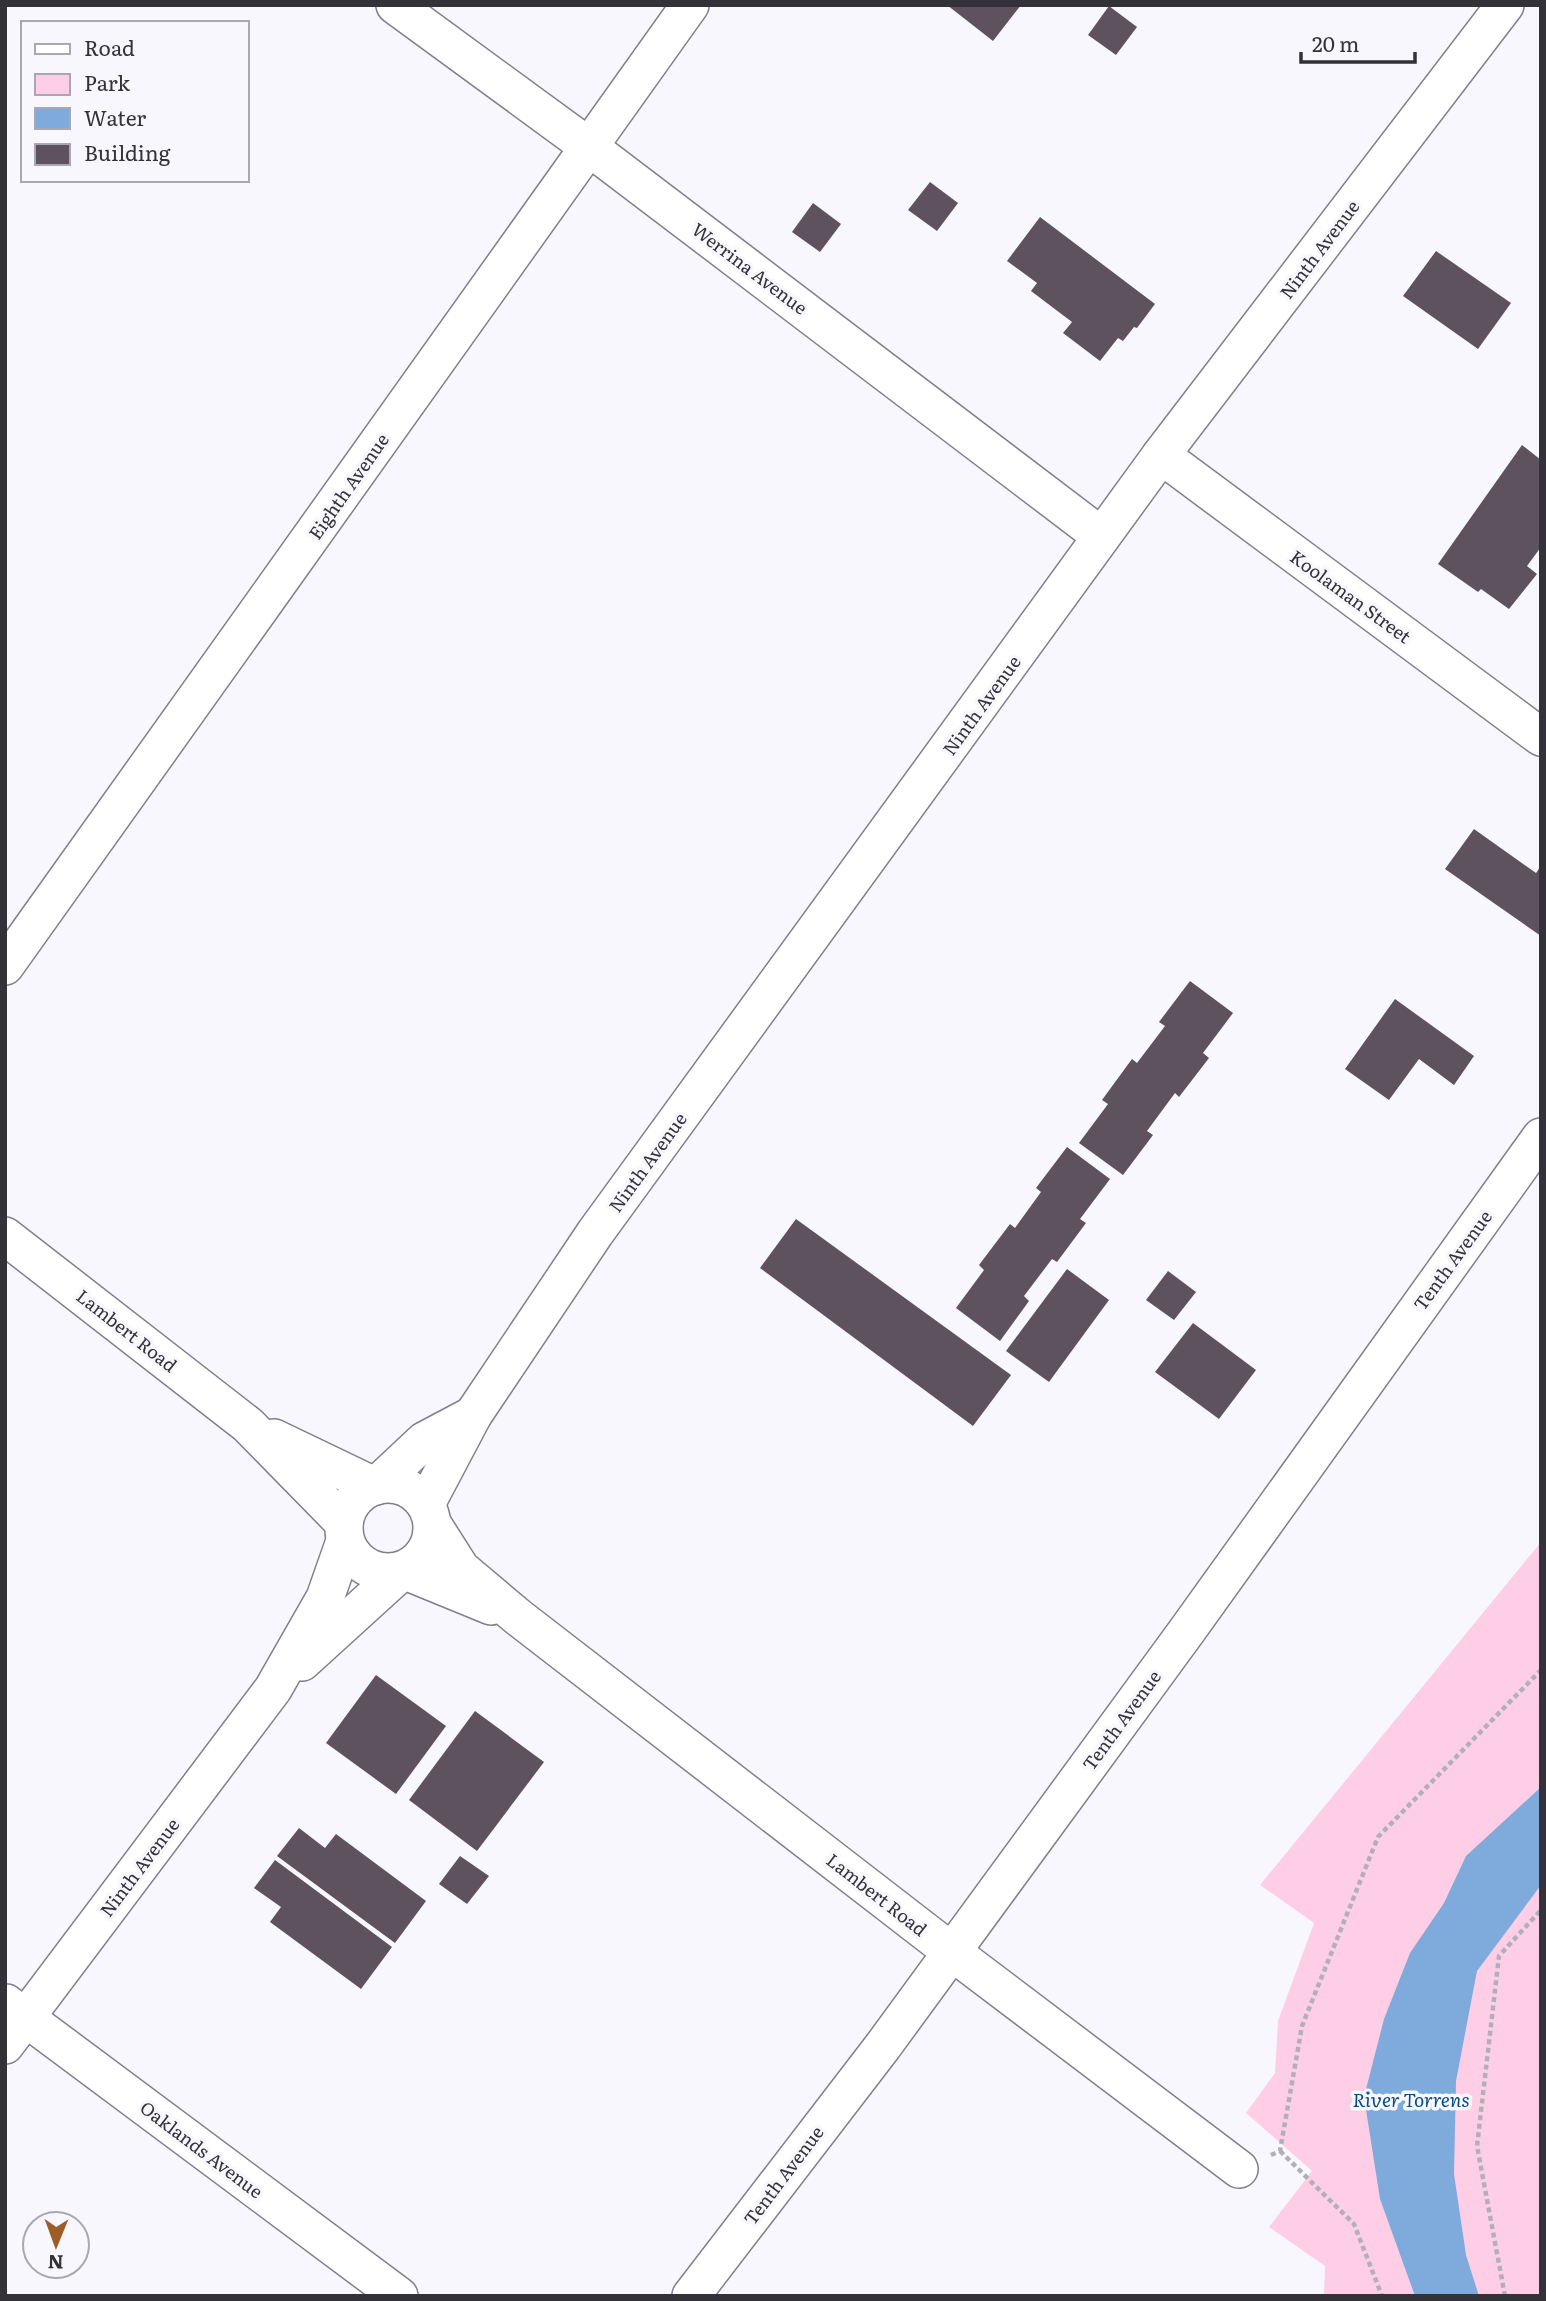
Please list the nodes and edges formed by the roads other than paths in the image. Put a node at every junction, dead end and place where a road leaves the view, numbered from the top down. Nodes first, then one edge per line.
1 (395, 5) edge
2 (690, 5) edge
3 (1505, 5) edge
4 (589, 147) junction
5 (1161, 456) junction
6 (1101, 536) junction
7 (1541, 737) edge
8 (5, 966) edge
9 (1541, 1137) edge
10 (5, 1236) edge
11 (473, 1415) junction
12 (248, 1425) junction
13 (375, 1486) junction
14 (429, 1515) junction
15 (344, 1532) junction
16 (403, 1570) junction
17 (518, 1617) junction
18 (274, 1689) junction
19 (952, 1951) junction
20 (12, 2022) edge
21 (1239, 2169) road end
22 (399, 2296) edge
23 (691, 2296) edge

1 - 4 street, Werrina Avenue
2 - 4 street, Eighth Avenue
3 - 5 street, Ninth Avenue
4 - 6 street, Werrina Avenue
4 - 8 street, Eighth Avenue
5 - 6 street, Ninth Avenue
5 - 7 street, Koolaman Street
6 - 11 street, Ninth Avenue
9 - 19 street, Tenth Avenue
10 - 12 street, Lambert Road
11 - 13 street, Ninth Avenue
11 - 14 street, Ninth Avenue
12 - 13 street, Lambert Road
12 - 15 street, Lambert Road
13 - 14 street
13 - 15 street
14 - 16 street
14 - 17 street, Lambert Road
15 - 16 street
15 - 18 street, Ninth Avenue
16 - 17 street, Lambert Road
16 - 18 street, Ninth Avenue
17 - 19 street, Lambert Road
18 - 20 street, Ninth Avenue
19 - 21 street, Lambert Road
19 - 23 street, Tenth Avenue
20 - 22 street, Oaklands Avenue

